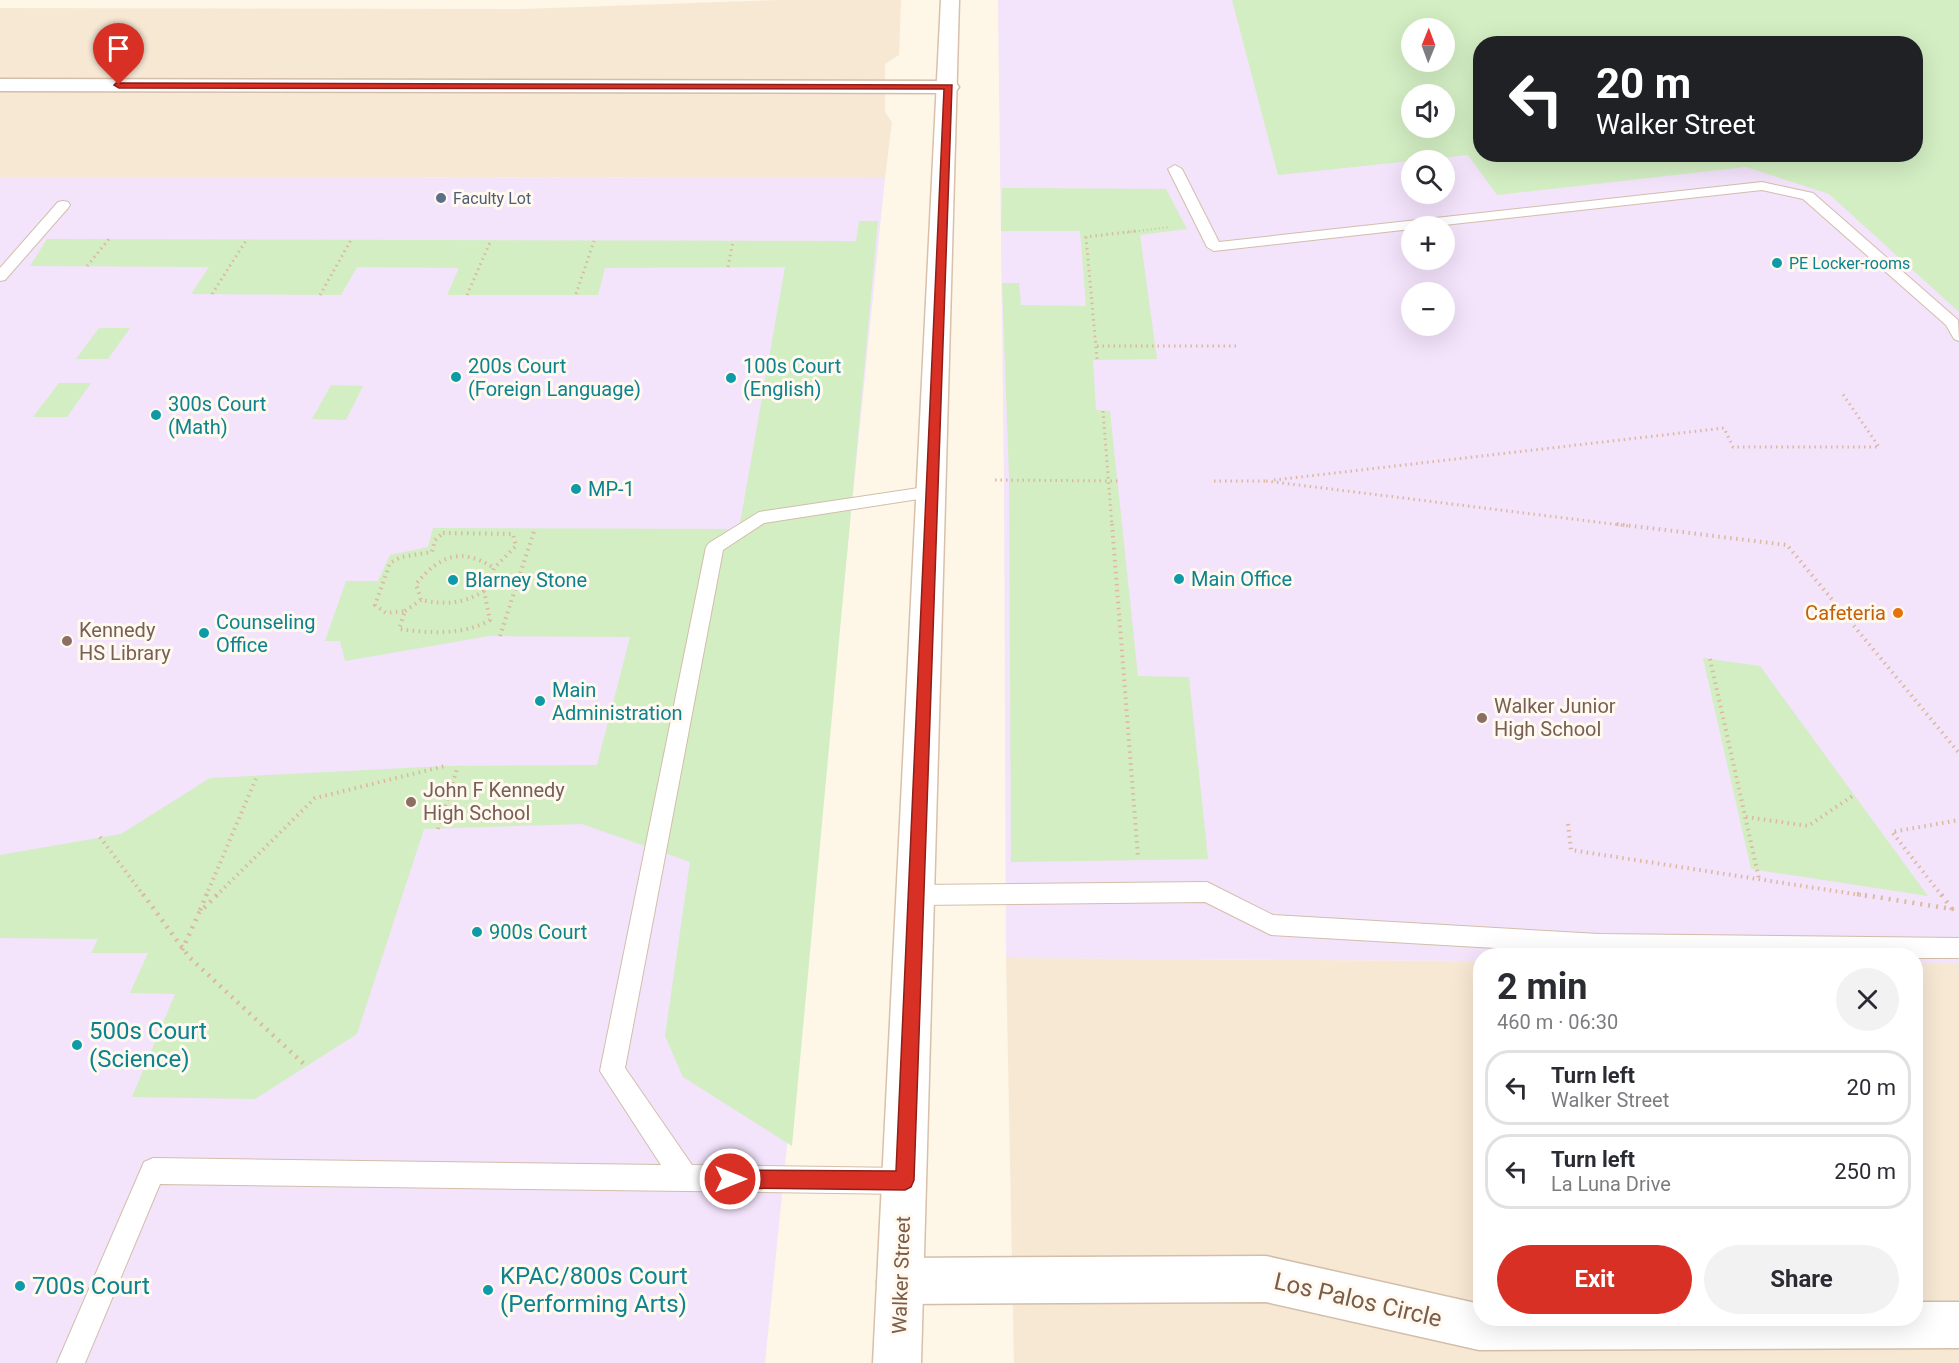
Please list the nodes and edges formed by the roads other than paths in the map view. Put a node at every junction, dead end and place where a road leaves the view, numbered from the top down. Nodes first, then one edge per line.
1 (950, 0) edge
2 (0, 85) edge
3 (949, 87) junction
4 (1174, 169) dead end
5 (63, 205) dead end
6 (0, 277) edge
7 (1959, 336) edge
8 (932, 492) junction
9 (916, 895) junction
10 (1959, 948) edge
11 (686, 1179) junction
12 (905, 1180) junction
13 (900, 1281) junction
14 (1923, 1325) edge
15 (1959, 1325) edge
16 (1473, 1326) edge
17 (1475, 1326) edge
18 (1719, 1326) edge
19 (71, 1363) edge
20 (897, 1363) edge

1 - 3 street, Walker Street
2 - 3 street
3 - 8 street, Walker Street
4 - 7 lane
5 - 6 lane
8 - 9 street, Walker Street
8 - 11 lane
9 - 10 lane
9 - 12 street, Walker Street
11 - 12 lane
11 - 19 lane
12 - 13 street, Walker Street
13 - 16 street, Los Palos Circle
13 - 20 street, Walker Street
14 - 15 street, Los Palos Circle
17 - 18 street, Los Palos Circle

